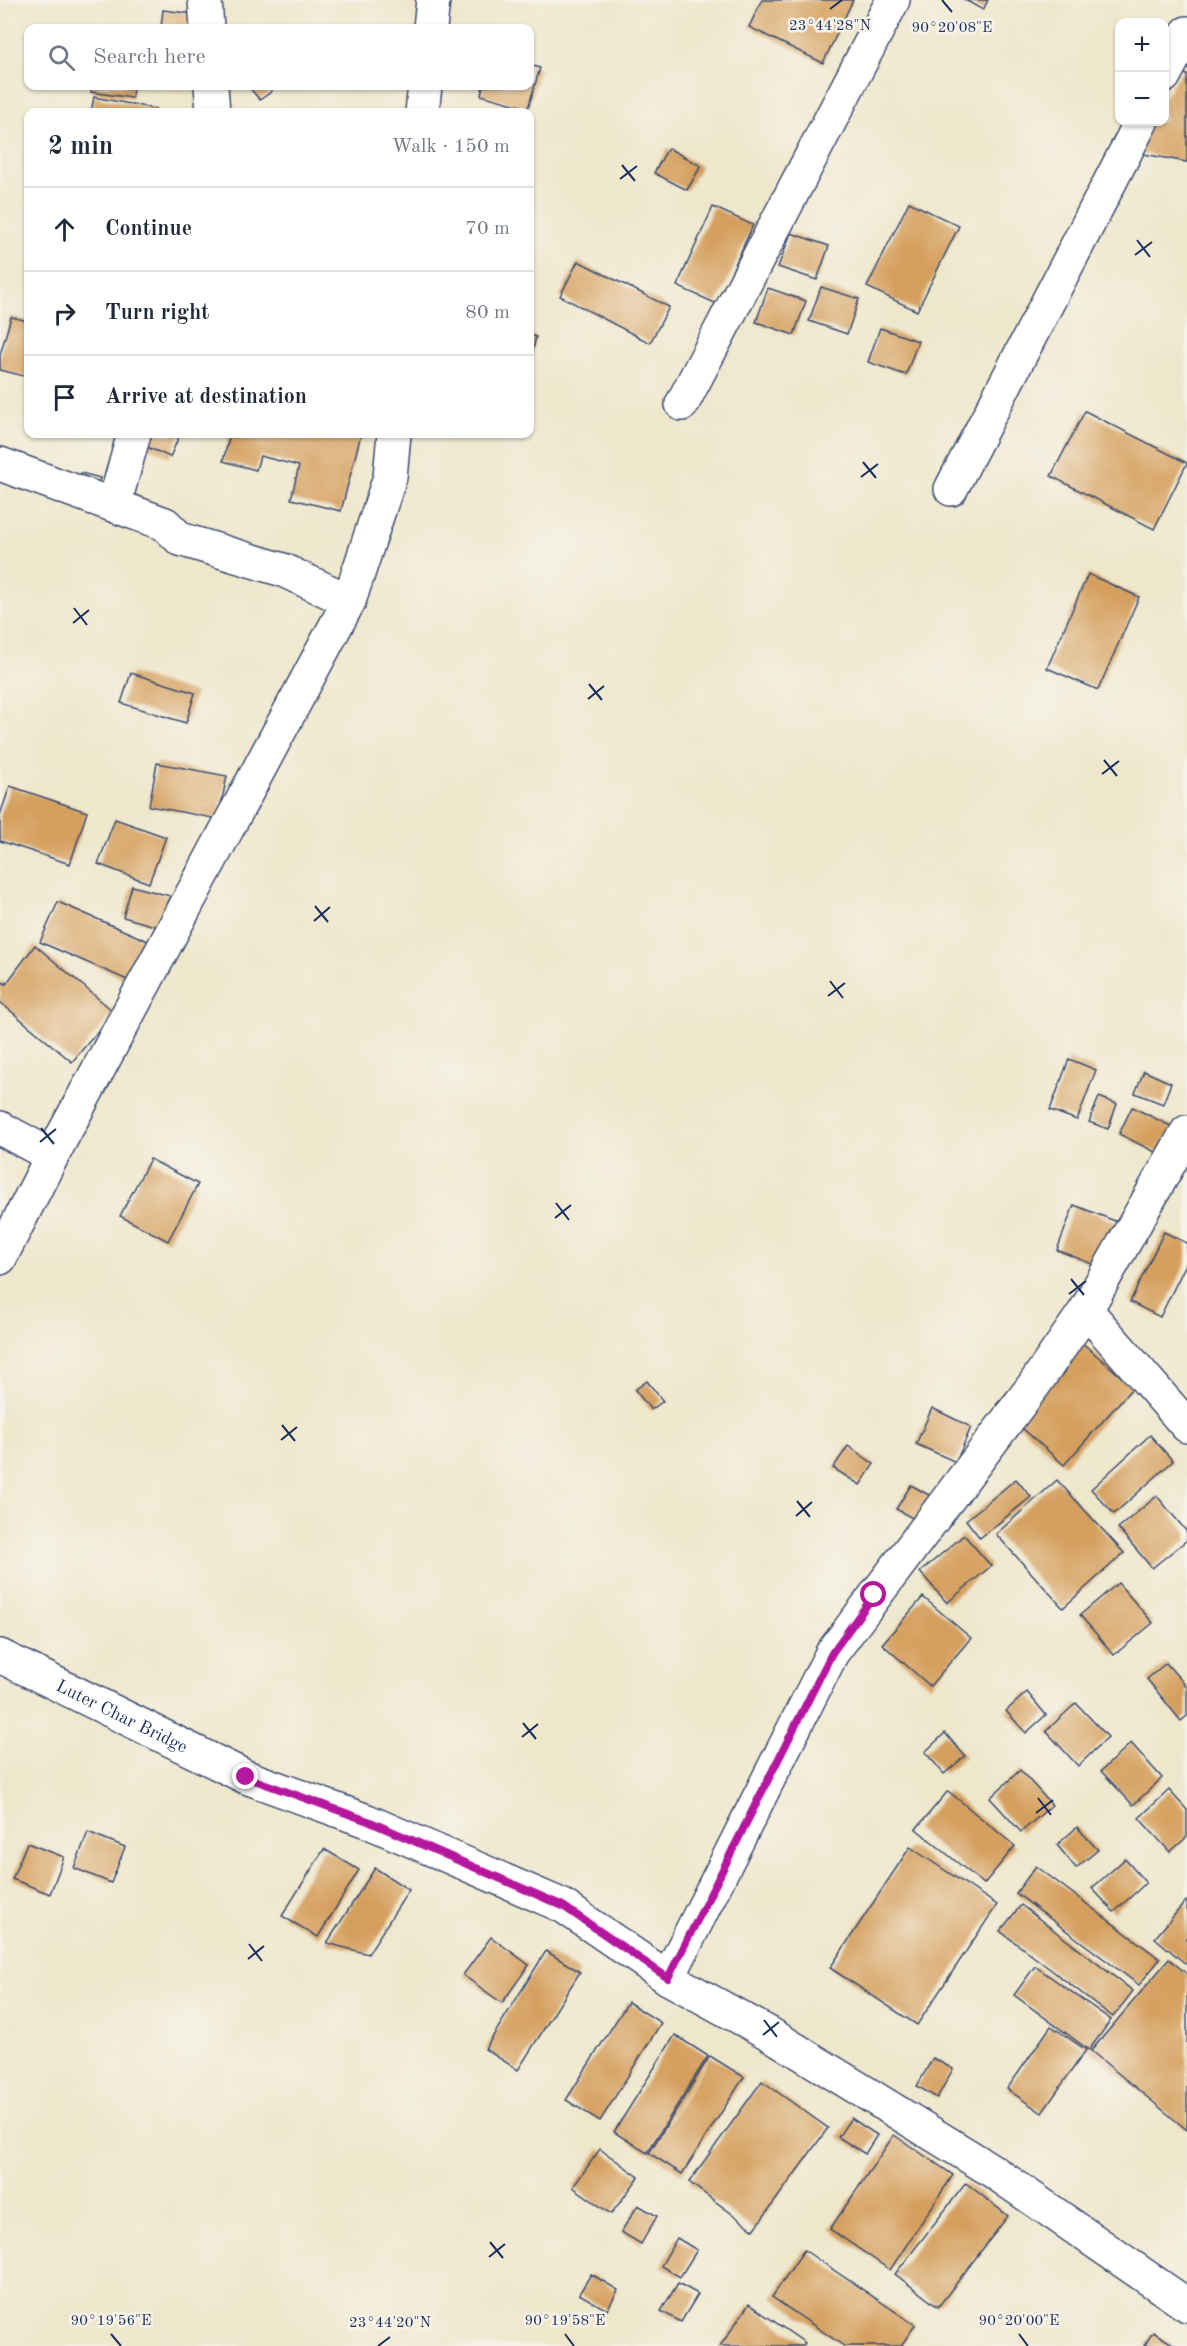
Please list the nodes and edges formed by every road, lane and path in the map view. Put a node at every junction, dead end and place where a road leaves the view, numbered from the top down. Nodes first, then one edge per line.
1 (205, 0) edge
2 (433, 0) edge
3 (893, 0) edge
4 (207, 24) edge
5 (430, 24) edge
6 (1187, 33) edge
7 (1166, 72) edge
8 (211, 90) edge
9 (425, 90) edge
10 (213, 108) edge
11 (422, 108) edge
12 (1139, 126) edge
13 (682, 404) dead end
14 (133, 438) edge
15 (394, 438) edge
16 (0, 464) edge
17 (951, 489) dead end
18 (114, 505) junction
19 (349, 601) junction
20 (0, 1128) edge
21 (1187, 1132) edge
22 (52, 1156) junction
23 (0, 1258) edge
24 (1086, 1310) junction
25 (1187, 1426) edge
26 (0, 1656) edge
27 (668, 1978) junction
28 (1187, 2305) edge

1 - 4 street
2 - 5 street
3 - 13 street
6 - 7 street
8 - 10 street
9 - 11 street
12 - 17 street
14 - 18 street
15 - 19 street
16 - 18 street
18 - 19 street
19 - 22 street
20 - 22 street
21 - 24 street
22 - 23 street
24 - 25 street
24 - 27 street
26 - 27 street, Luter Char Bridge
27 - 28 street, Luter Char Bridge

